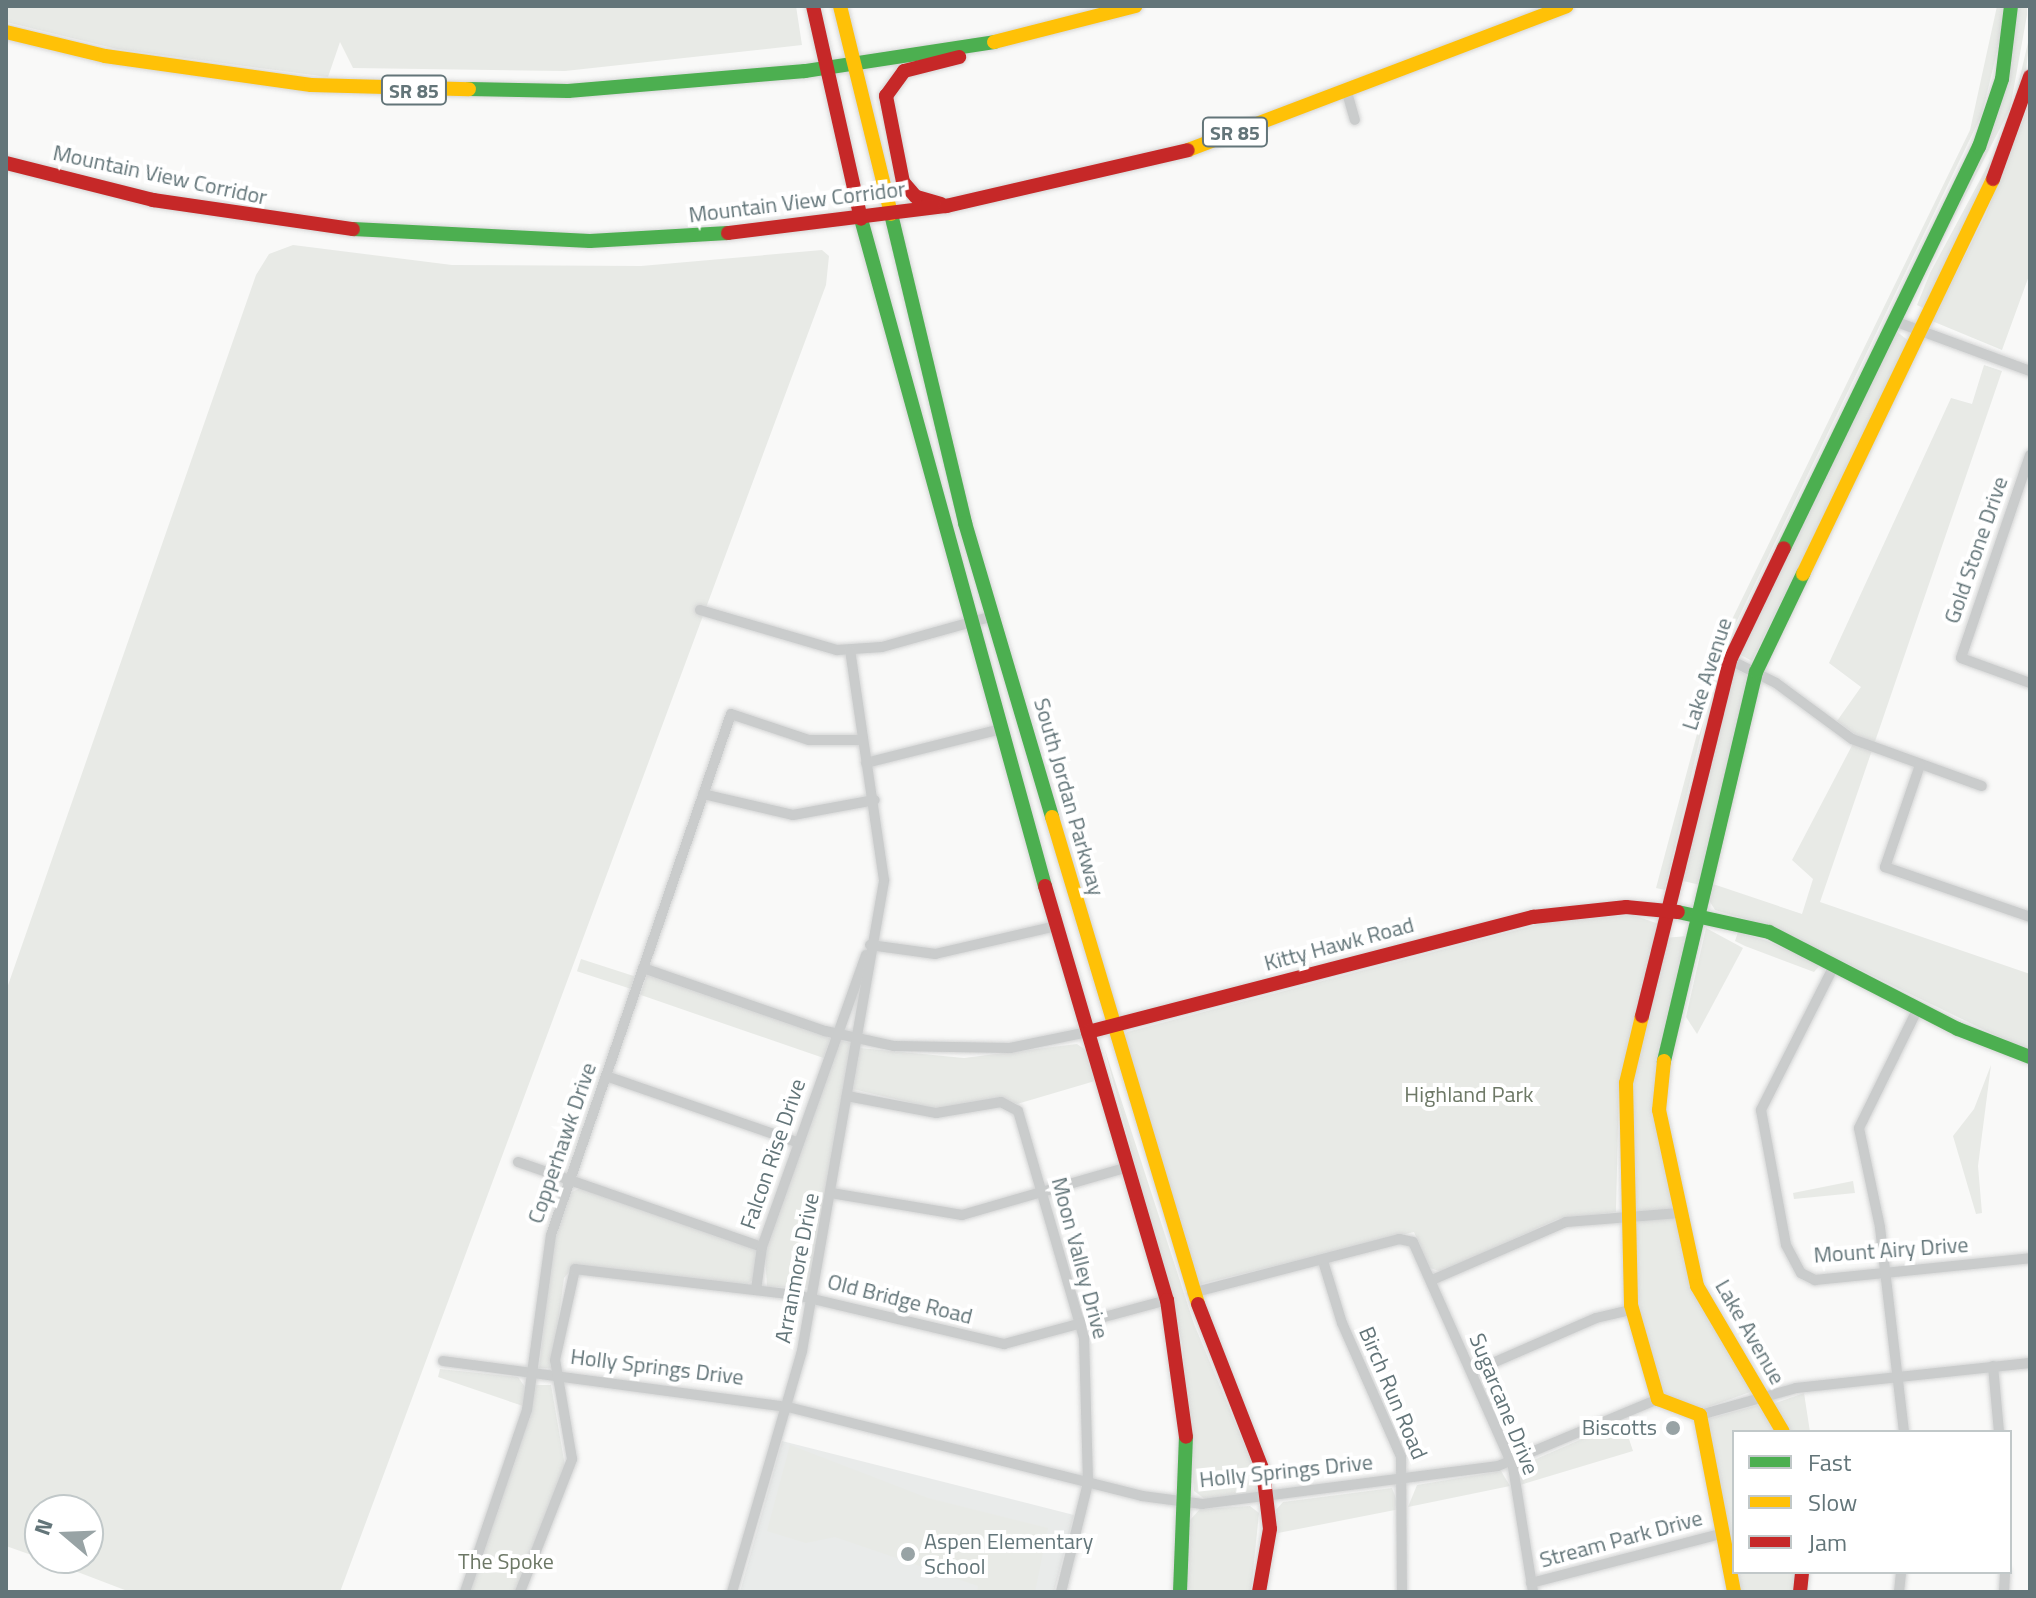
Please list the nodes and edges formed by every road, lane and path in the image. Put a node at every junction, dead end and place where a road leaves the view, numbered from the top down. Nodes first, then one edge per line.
1 (813, 6) edge
2 (840, 6) edge
3 (1135, 6) edge
4 (1567, 6) edge
5 (2011, 6) edge
6 (6, 32) edge
7 (994, 42) junction
8 (855, 62) junction
9 (826, 67) junction
10 (2030, 77) edge
11 (1346, 87) junction
12 (1355, 120) dead end
13 (6, 163) edge
14 (964, 203) junction
15 (891, 214) junction
16 (861, 219) junction
17 (1894, 321) junction
18 (1919, 333) junction
19 (2030, 371) edge
20 (2030, 455) edge
21 (2025, 485) edge
22 (700, 610) dead end
23 (993, 616) junction
24 (967, 624) junction
25 (850, 650) junction
26 (1730, 660) junction
27 (1756, 672) junction
28 (2030, 683) edge
29 (997, 730) junction
30 (860, 740) junction
31 (866, 763) junction
32 (1920, 765) junction
33 (1982, 786) dead end
34 (703, 794) junction
35 (875, 800) junction
36 (1667, 910) junction
37 (1698, 914) junction
38 (2030, 917) edge
39 (1056, 926) junction
40 (870, 945) junction
41 (1835, 964) junction
42 (643, 968) junction
43 (1918, 1008) junction
44 (1113, 1025) junction
45 (1088, 1032) junction
46 (837, 1034) junction
47 (857, 1039) junction
48 (2030, 1057) edge
49 (606, 1076) junction
50 (847, 1096) junction
51 (799, 1143) junction
52 (518, 1162) dead end
53 (1128, 1167) junction
54 (570, 1181) junction
55 (831, 1193) junction
56 (1042, 1193) junction
57 (1680, 1213) junction
58 (1626, 1216) junction
59 (762, 1247) junction
60 (2030, 1258) edge
61 (1323, 1261) junction
62 (1885, 1273) junction
63 (1432, 1280) junction
64 (756, 1290) junction
65 (1192, 1293) junction
66 (811, 1298) junction
67 (1167, 1300) junction
68 (1632, 1310) junction
69 (1081, 1326) junction
70 (443, 1361) dead end
71 (2030, 1363) edge
72 (1993, 1366) junction
73 (1472, 1372) junction
74 (532, 1373) junction
75 (556, 1376) junction
76 (1898, 1377) junction
77 (1762, 1398) junction
78 (1658, 1399) junction
79 (788, 1407) junction
80 (1700, 1415) junction
81 (1782, 1430) edge
82 (1904, 1430) edge
83 (1999, 1430) edge
84 (1511, 1462) junction
85 (1406, 1480) junction
86 (1088, 1483) junction
87 (1269, 1499) junction
88 (1186, 1502) junction
89 (1721, 1534) junction
90 (1532, 1588) edge
91 (465, 1592) edge
92 (520, 1592) edge
93 (732, 1592) edge
94 (1061, 1592) edge
95 (1180, 1592) edge
96 (1259, 1592) edge
97 (1402, 1592) edge
98 (1734, 1592) edge

1 - 9 main road
2 - 8 main road, South Jordan Parkway
3 - 7 main road, SR 85
4 - 11 main road, Mountain View Corridor / SR 85
5 - 17 main road, Lake Avenue
6 - 9 main road, SR 85
7 - 8 main road, SR 85
7 - 14 main road
8 - 9 main road, SR 85
8 - 15 main road, South Jordan Parkway
9 - 16 main road
10 - 18 main road, Lake Avenue
11 - 12 street
11 - 14 main road, Mountain View Corridor / SR 85
13 - 16 main road, Mountain View Corridor / SR 85
14 - 15 main road, Mountain View Corridor / SR 85
15 - 16 main road, Mountain View Corridor / SR 85
15 - 23 main road, South Jordan Parkway
16 - 24 main road
17 - 18 street
17 - 26 main road, Lake Avenue
18 - 19 street
18 - 27 main road, Lake Avenue
20 - 21 street, Gold Stone Drive
21 - 28 street, Gold Stone Drive
22 - 25 street
23 - 24 street
23 - 44 main road, South Jordan Parkway
24 - 25 street
24 - 29 main road
25 - 30 street, Arranmore Drive
26 - 27 street
26 - 36 main road, Lake Avenue
27 - 32 street
27 - 37 main road, Lake Avenue
29 - 31 street
29 - 39 main road
30 - 31 street, Arranmore Drive
30 - 34 street, Copperhawk Drive
31 - 35 street, Arranmore Drive
32 - 33 street
32 - 38 street
34 - 35 street
34 - 42 street, Copperhawk Drive
35 - 40 street, Arranmore Drive
36 - 37 main road, Kitty Hawk Road
36 - 44 main road, Kitty Hawk Road
36 - 58 main road, Lake Avenue
37 - 41 main road, Kitty Hawk Road
37 - 57 main road, Lake Avenue
39 - 40 street
39 - 45 main road
40 - 46 street, Arranmore Drive
40 - 47 street, Arranmore Drive
41 - 43 main road, Kitty Hawk Road
41 - 62 street, Mount Airy Drive
42 - 46 street, Kitty Hawk Road
42 - 49 street, Copperhawk Drive
43 - 48 main road, Kitty Hawk Road
43 - 62 street
44 - 45 main road, Kitty Hawk Road
44 - 65 main road, South Jordan Parkway
45 - 47 street, Kitty Hawk Road
45 - 53 main road
46 - 47 street, Kitty Hawk Road
46 - 51 street, Falcon Rise Drive
47 - 50 street, Arranmore Drive
49 - 51 street
49 - 54 street, Copperhawk Drive
50 - 55 street, Arranmore Drive
50 - 56 street, Moon Valley Drive
51 - 59 street, Falcon Rise Drive
52 - 54 street
53 - 56 street
53 - 67 main road
54 - 59 street
54 - 74 street, Copperhawk Drive
55 - 56 street
55 - 66 street, Arranmore Drive
56 - 69 street, Moon Valley Drive
57 - 58 street
57 - 77 main road, Lake Avenue
58 - 63 street
58 - 68 main road, Lake Avenue
59 - 64 street, Falcon Rise Drive
60 - 62 street, Mount Airy Drive
61 - 63 street, Sugarcane Drive
61 - 65 street
61 - 85 street, Birch Run Road
62 - 76 street
63 - 73 street, Sugarcane Drive
64 - 66 street, Old Bridge Road
64 - 75 street, Old Bridge Road
65 - 87 main road, South Jordan Parkway
66 - 69 street, Old Bridge Road
66 - 79 street, Arranmore Drive
67 - 69 street, Old Bridge Road
67 - 88 main road
68 - 73 street
68 - 78 main road, Lake Avenue
69 - 86 street, Moon Valley Drive
70 - 74 street, Holly Springs Drive
71 - 72 street
72 - 76 street
72 - 83 street
73 - 84 street, Sugarcane Drive
74 - 75 street, Holly Springs Drive
74 - 91 street, Copperhawk Drive
75 - 79 street, Holly Springs Drive
75 - 92 street
76 - 77 street
76 - 82 street
77 - 80 street
77 - 81 main road, Lake Avenue
78 - 80 main road
78 - 84 street, Holly Springs Drive
79 - 86 street, Holly Springs Drive
79 - 93 street, Arranmore Drive
80 - 89 main road
84 - 85 street, Holly Springs Drive
84 - 90 street, Sugarcane Drive
85 - 87 street, Holly Springs Drive
85 - 97 street, Birch Run Road
86 - 88 street, Holly Springs Drive
86 - 94 street, Moon Valley Drive
87 - 88 street, Holly Springs Drive
87 - 96 main road, South Jordan Parkway
88 - 95 main road
89 - 90 street, Stream Park Drive
89 - 98 main road

